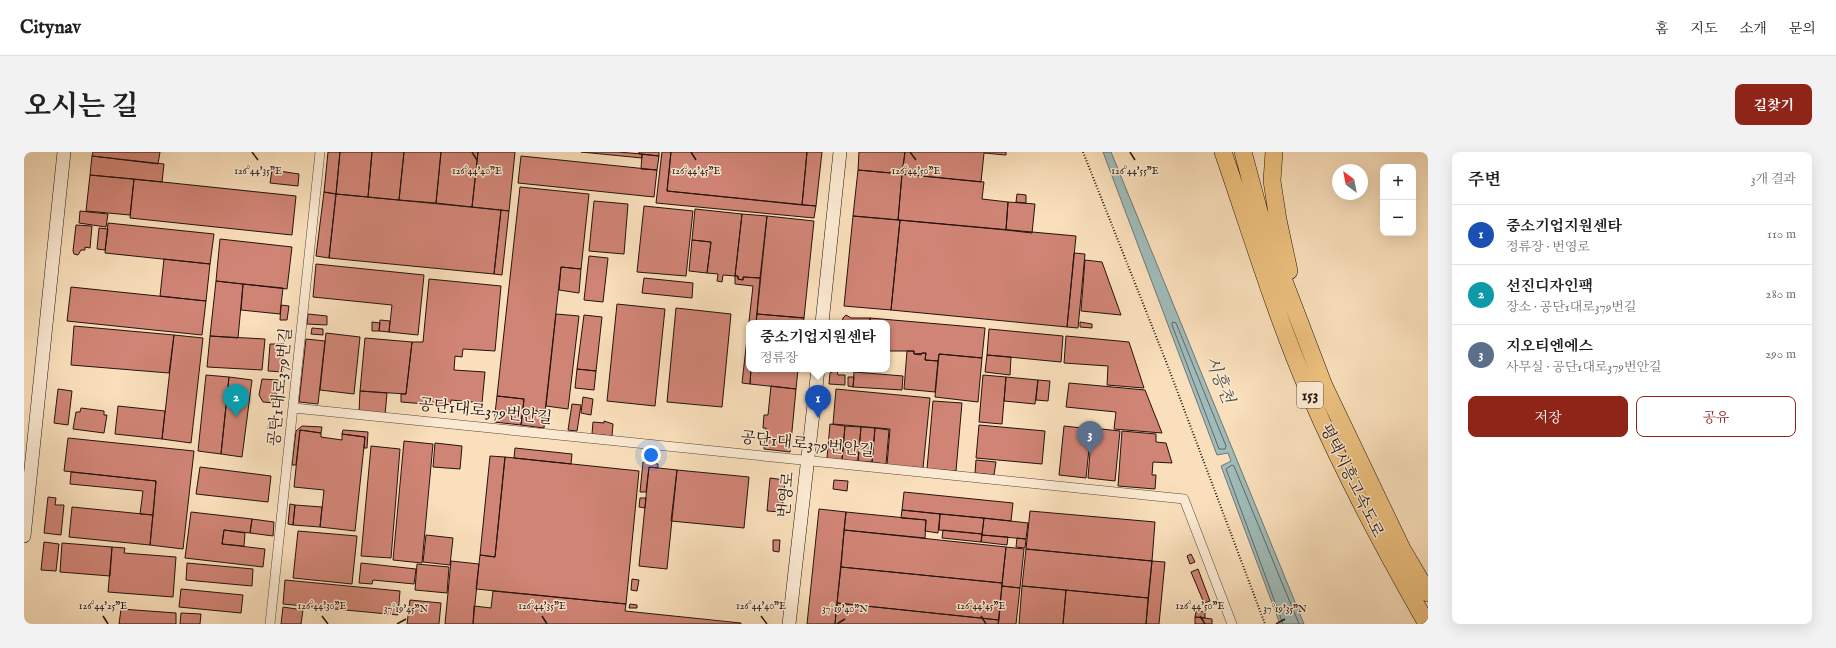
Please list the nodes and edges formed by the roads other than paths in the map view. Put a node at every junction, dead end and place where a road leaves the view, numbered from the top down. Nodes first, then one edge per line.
1 (64, 152) edge
2 (320, 152) edge
3 (840, 152) edge
4 (1223, 152) edge
5 (1242, 152) edge
6 (1274, 152) edge
7 (822, 320) edge
8 (1302, 331) junction
9 (818, 372) edge
10 (294, 408) junction
11 (808, 460) junction
12 (24, 536) edge
13 (1428, 593) edge
14 (270, 624) edge
15 (790, 624) edge
16 (1232, 624) edge
17 (1427, 624) edge

1 - 12 street
2 - 10 street, 공단1대로379번길
3 - 7 street
4 - 17 highway, 평택시흥고속도로 / 153
5 - 8 highway, 평택시흥고속도로 / 153
6 - 8 highway
8 - 13 highway, 평택시흥고속도로 / 153
9 - 11 street, 번영로
10 - 11 street, 공단1대로379번안길
10 - 14 street, 공단1대로379번길
11 - 15 street, 번영로
11 - 16 street, 공단1대로379번안길

